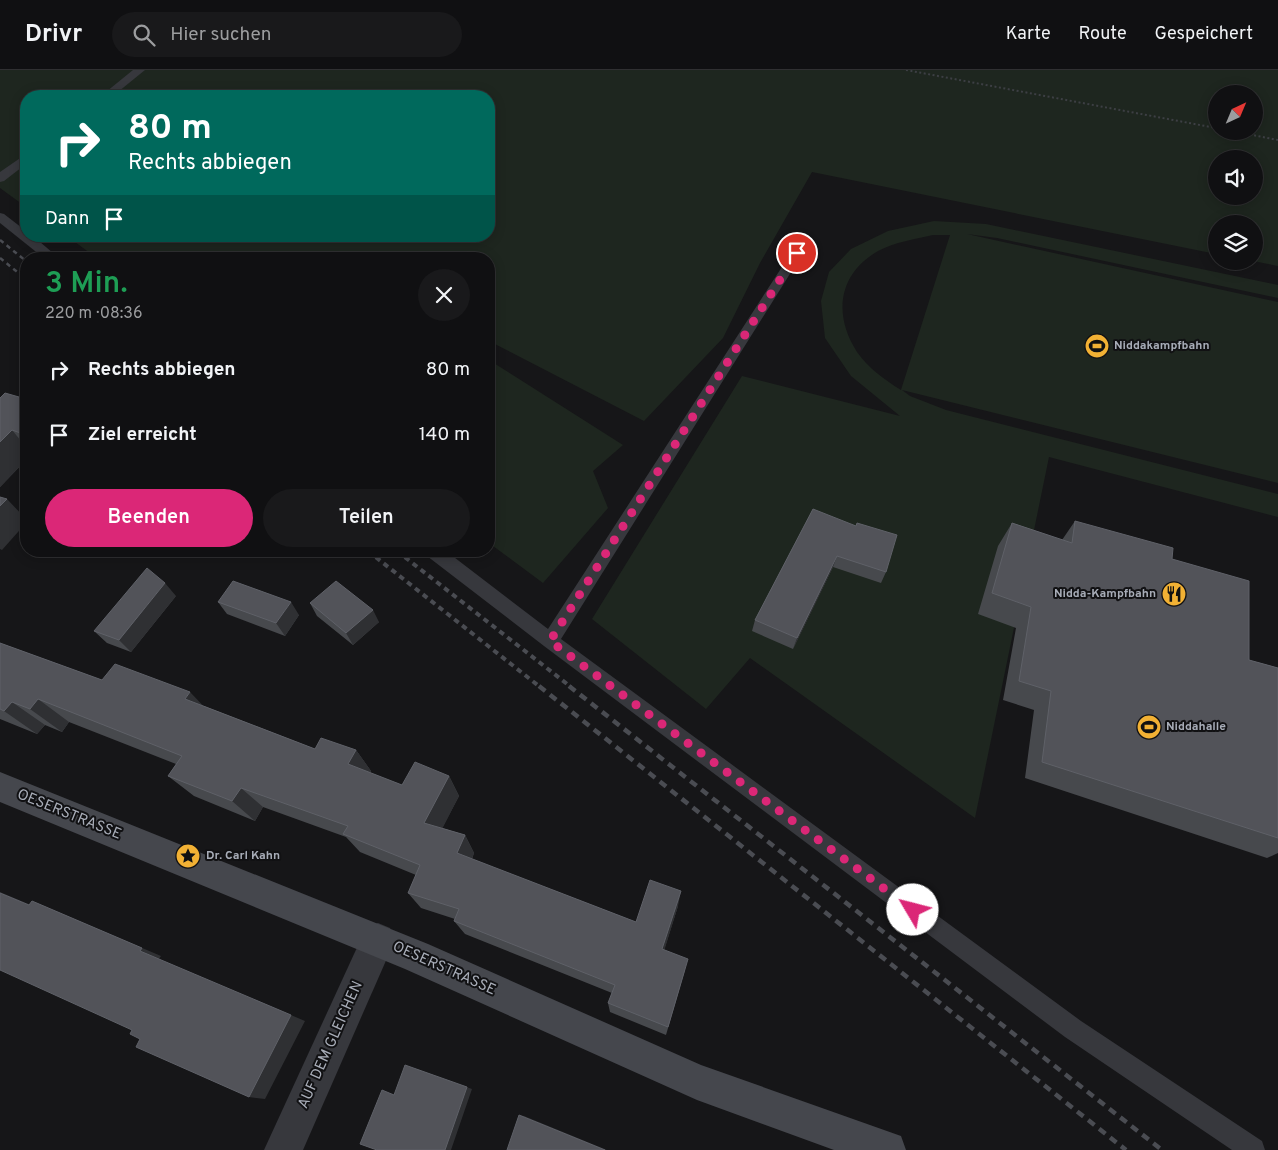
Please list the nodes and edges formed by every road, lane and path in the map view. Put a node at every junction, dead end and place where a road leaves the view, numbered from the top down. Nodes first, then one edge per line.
1 (140, 70) edge
2 (906, 70) edge
3 (114, 90) edge
4 (1208, 127) edge
5 (1263, 137) edge
6 (1278, 140) edge
7 (20, 163) edge
8 (0, 178) edge
9 (0, 217) edge
10 (20, 233) edge
11 (32, 242) edge
12 (45, 252) edge
13 (797, 253) dead end
14 (441, 557) edge
15 (550, 641) junction
16 (0, 787) edge
17 (378, 940) junction
18 (284, 1150) edge
19 (887, 1150) edge
20 (1253, 1150) edge

1 - 3 lane
2 - 4 path
5 - 6 path
7 - 8 lane
9 - 10 lane
11 - 12 lane
13 - 15 lane
14 - 15 lane
15 - 20 lane
16 - 17 street, OESERSTRASSE
17 - 18 street, AUF DEM GLEICHEN
17 - 19 street, OESERSTRASSE

